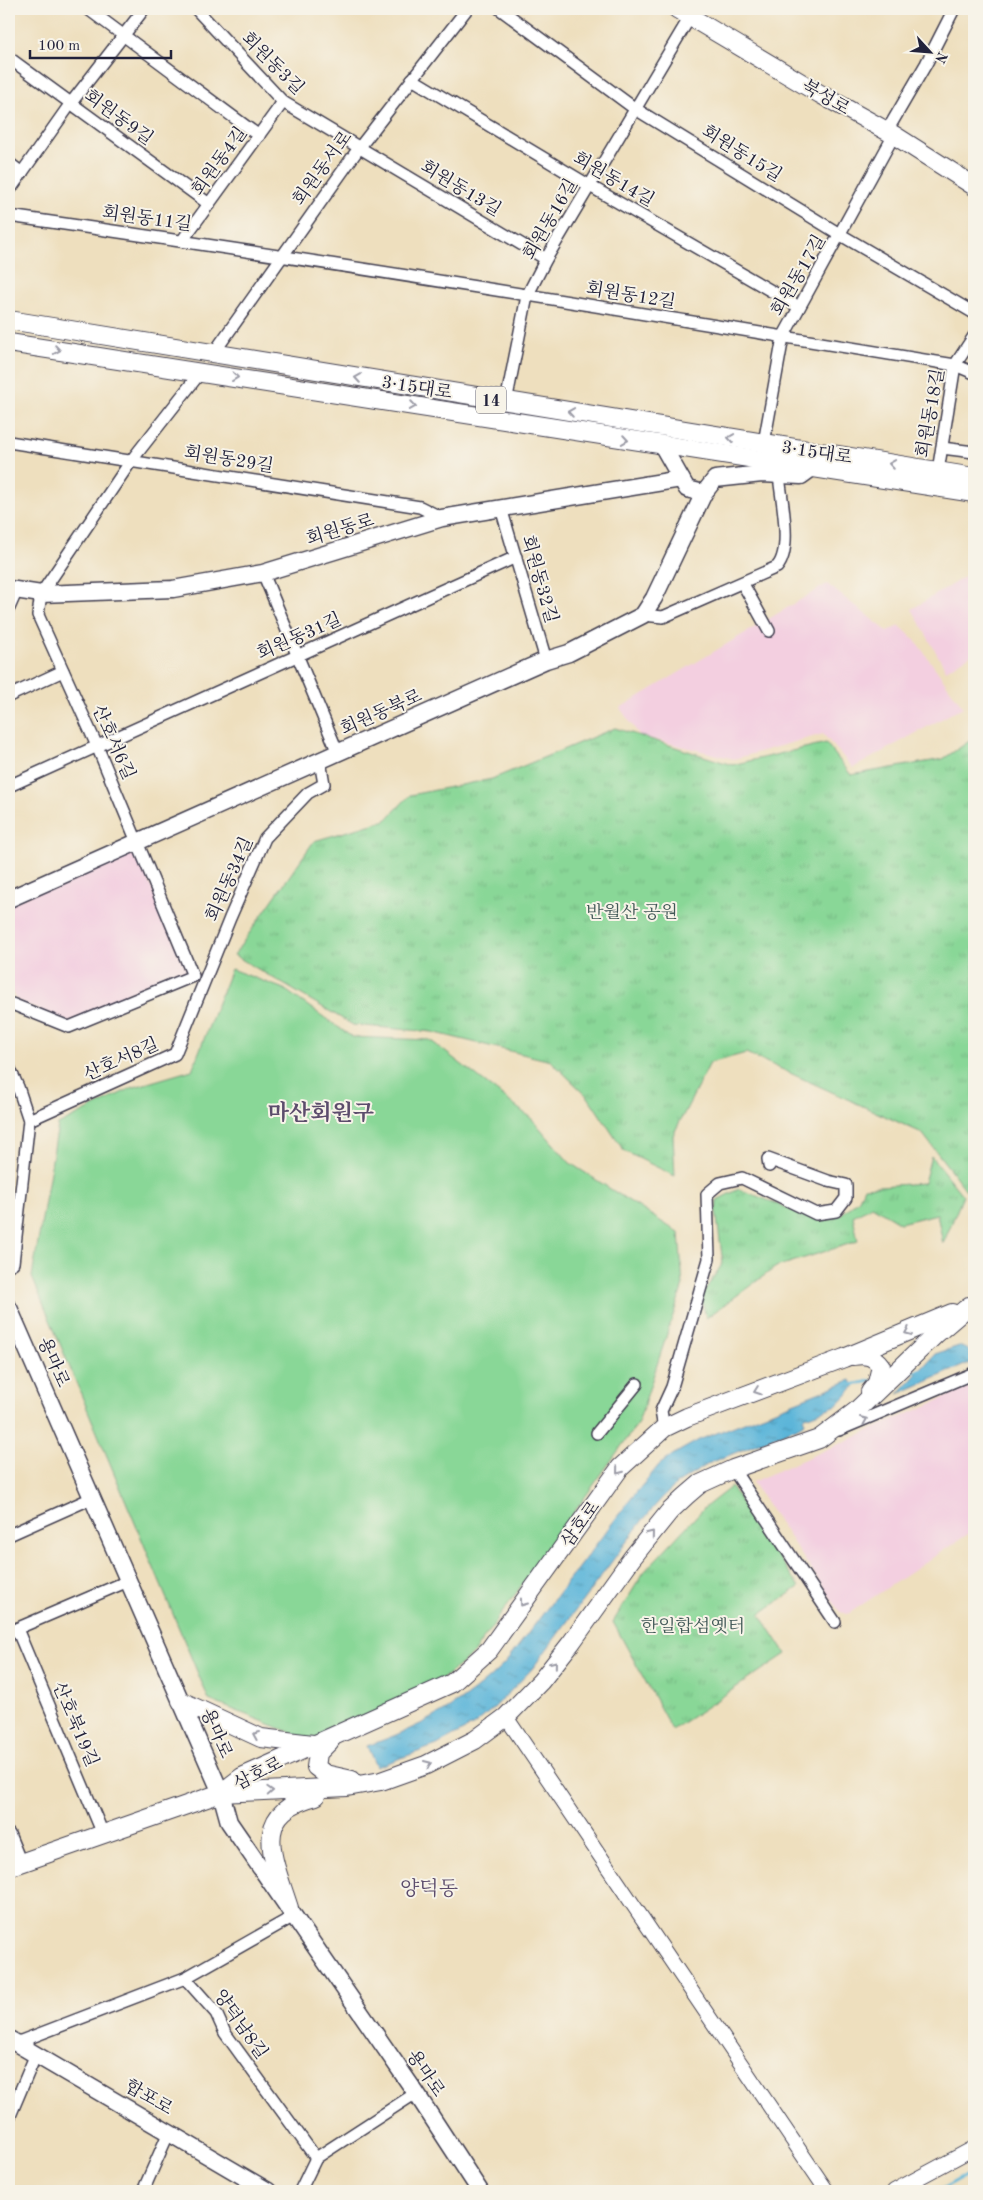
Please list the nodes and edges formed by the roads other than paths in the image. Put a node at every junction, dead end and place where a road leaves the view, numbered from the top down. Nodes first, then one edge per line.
1 (88, 9) edge
2 (144, 9) edge
3 (196, 9) edge
4 (467, 9) edge
5 (500, 9) edge
6 (954, 9) edge
7 (684, 13) edge
8 (124, 35) junction
9 (9, 58) edge
10 (412, 79) junction
11 (283, 102) junction
12 (72, 103) junction
13 (634, 108) junction
14 (891, 133) junction
15 (259, 136) junction
16 (359, 148) junction
17 (9, 163) edge
18 (22, 173) junction
19 (590, 186) junction
20 (974, 186) edge
21 (9, 192) edge
22 (209, 204) junction
23 (9, 216) edge
24 (841, 234) junction
25 (182, 241) junction
26 (281, 256) junction
27 (546, 259) junction
28 (527, 296) junction
29 (799, 307) junction
30 (974, 313) edge
31 (9, 320) edge
32 (974, 336) edge
33 (783, 337) junction
34 (9, 343) edge
35 (213, 354) junction
36 (955, 365) junction
37 (200, 373) junction
38 (974, 373) edge
39 (506, 402) junction
40 (9, 442) edge
41 (764, 443) junction
42 (662, 445) junction
43 (942, 448) junction
44 (974, 452) edge
45 (131, 461) junction
46 (812, 468) junction
47 (938, 471) junction
48 (779, 475) junction
49 (974, 477) edge
50 (681, 479) junction
51 (704, 492) junction
52 (974, 492) edge
53 (501, 508) junction
54 (442, 518) junction
55 (516, 557) junction
56 (263, 573) junction
57 (742, 584) junction
58 (13, 589) edge
59 (41, 594) junction
60 (9, 608) edge
61 (643, 615) junction
62 (769, 631) dead end
63 (297, 656) junction
64 (546, 660) junction
65 (63, 671) junction
66 (9, 696) edge
67 (97, 746) junction
68 (338, 753) junction
69 (320, 761) junction
70 (9, 786) edge
71 (137, 840) junction
72 (9, 899) edge
73 (208, 974) junction
74 (193, 976) junction
75 (10, 1005) edge
76 (9, 1067) edge
77 (29, 1120) junction
78 (769, 1166) dead end
79 (9, 1265) edge
80 (9, 1308) edge
81 (972, 1309) edge
82 (844, 1358) junction
83 (974, 1373) edge
84 (637, 1384) dead end
85 (856, 1410) junction
86 (664, 1428) junction
87 (597, 1433) dead end
88 (819, 1439) junction
89 (733, 1469) junction
90 (92, 1498) junction
91 (9, 1534) edge
92 (128, 1581) junction
93 (834, 1622) dead end
94 (13, 1630) edge
95 (181, 1701) junction
96 (506, 1717) junction
97 (334, 1737) junction
98 (316, 1744) junction
99 (373, 1783) junction
100 (347, 1788) junction
101 (221, 1793) junction
102 (9, 1834) edge
103 (104, 1834) junction
104 (15, 1865) edge
105 (291, 1912) junction
106 (185, 1978) junction
107 (12, 2041) edge
108 (36, 2054) junction
109 (416, 2093) junction
110 (9, 2118) edge
111 (169, 2132) junction
112 (974, 2148) edge
113 (316, 2158) junction
114 (143, 2191) edge
115 (268, 2191) edge
116 (300, 2191) edge
117 (480, 2191) edge
118 (827, 2191) edge
119 (894, 2191) edge

1 - 8 street
2 - 8 street
3 - 11 street, 회원동3길
4 - 10 street, 회원동서로
5 - 13 street, 회원동15길
6 - 14 street, 회원동17길
7 - 13 street, 회원동16길
7 - 14 main road, 북성로
8 - 12 street
8 - 15 street
9 - 12 street, 회원동9길
10 - 16 street, 회원동서로
10 - 19 street, 회원동14길
11 - 15 street, 회원동4길
11 - 16 street, 회원동3길
12 - 18 street
12 - 22 street, 회원동9길
13 - 19 street, 회원동16길
13 - 24 street, 회원동15길
14 - 20 main road, 북성로
14 - 24 street, 회원동17길
15 - 22 street, 회원동4길
16 - 26 street, 회원동서로
16 - 27 street, 회원동13길
17 - 18 street
18 - 21 street
19 - 27 street, 회원동16길
19 - 29 street, 회원동14길
22 - 25 street, 회원동4길
23 - 25 street, 회원동11길
24 - 29 street, 회원동17길
24 - 30 street, 회원동15길
25 - 26 street, 회원동11길
26 - 28 street, 회원동12길
26 - 35 street, 회원동서로
27 - 28 street, 회원동16길
28 - 33 street, 회원동12길
28 - 39 street, 회원동16길
29 - 33 street, 회원동17길
31 - 35 main road, 3·15대로 / 14
32 - 36 street, 회원동18길
33 - 36 street, 회원동12길
33 - 41 street, 회원동17길
34 -> 37 main road, 3·15대로 / 14
39 -> 35 main road, 3·15대로 / 14
36 - 38 street, 회원동12길
36 - 43 street, 회원동18길
37 -> 42 main road, 3·15대로 / 14
37 - 45 street
41 -> 39 main road, 3·15대로 / 14
40 - 45 street, 회원동29길
47 -> 41 main road, 3·15대로 / 14
42 - 46 main road, 3·15대로 / 14
42 - 50 main road
43 - 44 street
43 - 47 street, 회원동18길
45 - 54 street, 회원동29길
45 - 59 street
46 - 48 main road
46 - 52 main road, 3·15대로 / 14
47 - 49 main road, 3·15대로 / 14
48 - 51 main road
48 - 57 street
50 - 51 main road
50 - 53 main road, 회원동로
51 - 61 main road
53 - 54 main road, 회원동로
53 - 55 street, 회원동32길
54 - 56 main road, 회원동로
55 - 63 street, 회원동31길
55 - 64 street, 회원동32길
56 - 59 main road, 회원동로
56 - 63 street
57 - 61 street
57 - 62 street
58 - 59 main road, 회원동로
58 - 60 street
59 - 65 street, 산호서6길
61 - 64 main road, 회원동북로
63 - 67 street, 회원동31길
63 - 68 street
64 - 68 main road, 회원동북로
65 - 66 street
65 - 67 street, 산호서6길
67 - 70 street, 회원동31길
67 - 71 street, 산호서6길
68 - 69 main road, 회원동북로
69 - 71 main road, 회원동북로
69 - 73 street, 회원동34길
71 - 72 main road, 회원동북로
71 - 74 street, 산호서6길
73 - 74 street
73 - 77 street, 산호서8길
74 - 75 street
76 - 77 street
77 - 79 street
78 - 86 street
80 - 90 main road, 용마로
81 -> 82 main road, 삼호로
81 - 85 main road
82 - 85 main road
82 -> 86 main road, 삼호로
88 -> 83 street
84 - 87 street
85 - 88 main road, 삼호로
86 -> 97 main road, 삼호로
88 - 89 main road, 삼호로
89 - 93 street
96 -> 89 main road, 삼호로
90 - 91 street
90 - 92 main road, 용마로
92 - 94 street
92 - 95 main road, 용마로
94 - 103 street, 산호북19길
98 -> 95 main road
95 - 101 main road, 용마로
99 -> 96 main road, 삼호로
96 - 118 street
97 - 98 main road, 삼호로
97 - 99 main road
98 - 101 main road, 삼호로
99 - 100 main road, 삼호로
101 -> 100 main road, 삼호로
100 - 105 main road
101 - 103 main road, 삼호로
101 - 105 main road, 용마로
102 - 104 street
103 - 104 main road, 삼호로
105 - 106 street
105 - 109 main road, 용마로
106 - 107 street
106 - 113 street, 양덕남8길
107 - 108 main road, 합포로
108 - 110 street
108 - 111 main road, 합포로
109 - 113 street
109 - 117 main road, 용마로
111 - 114 street
111 - 115 main road, 합포로
112 - 119 street
113 - 116 street

